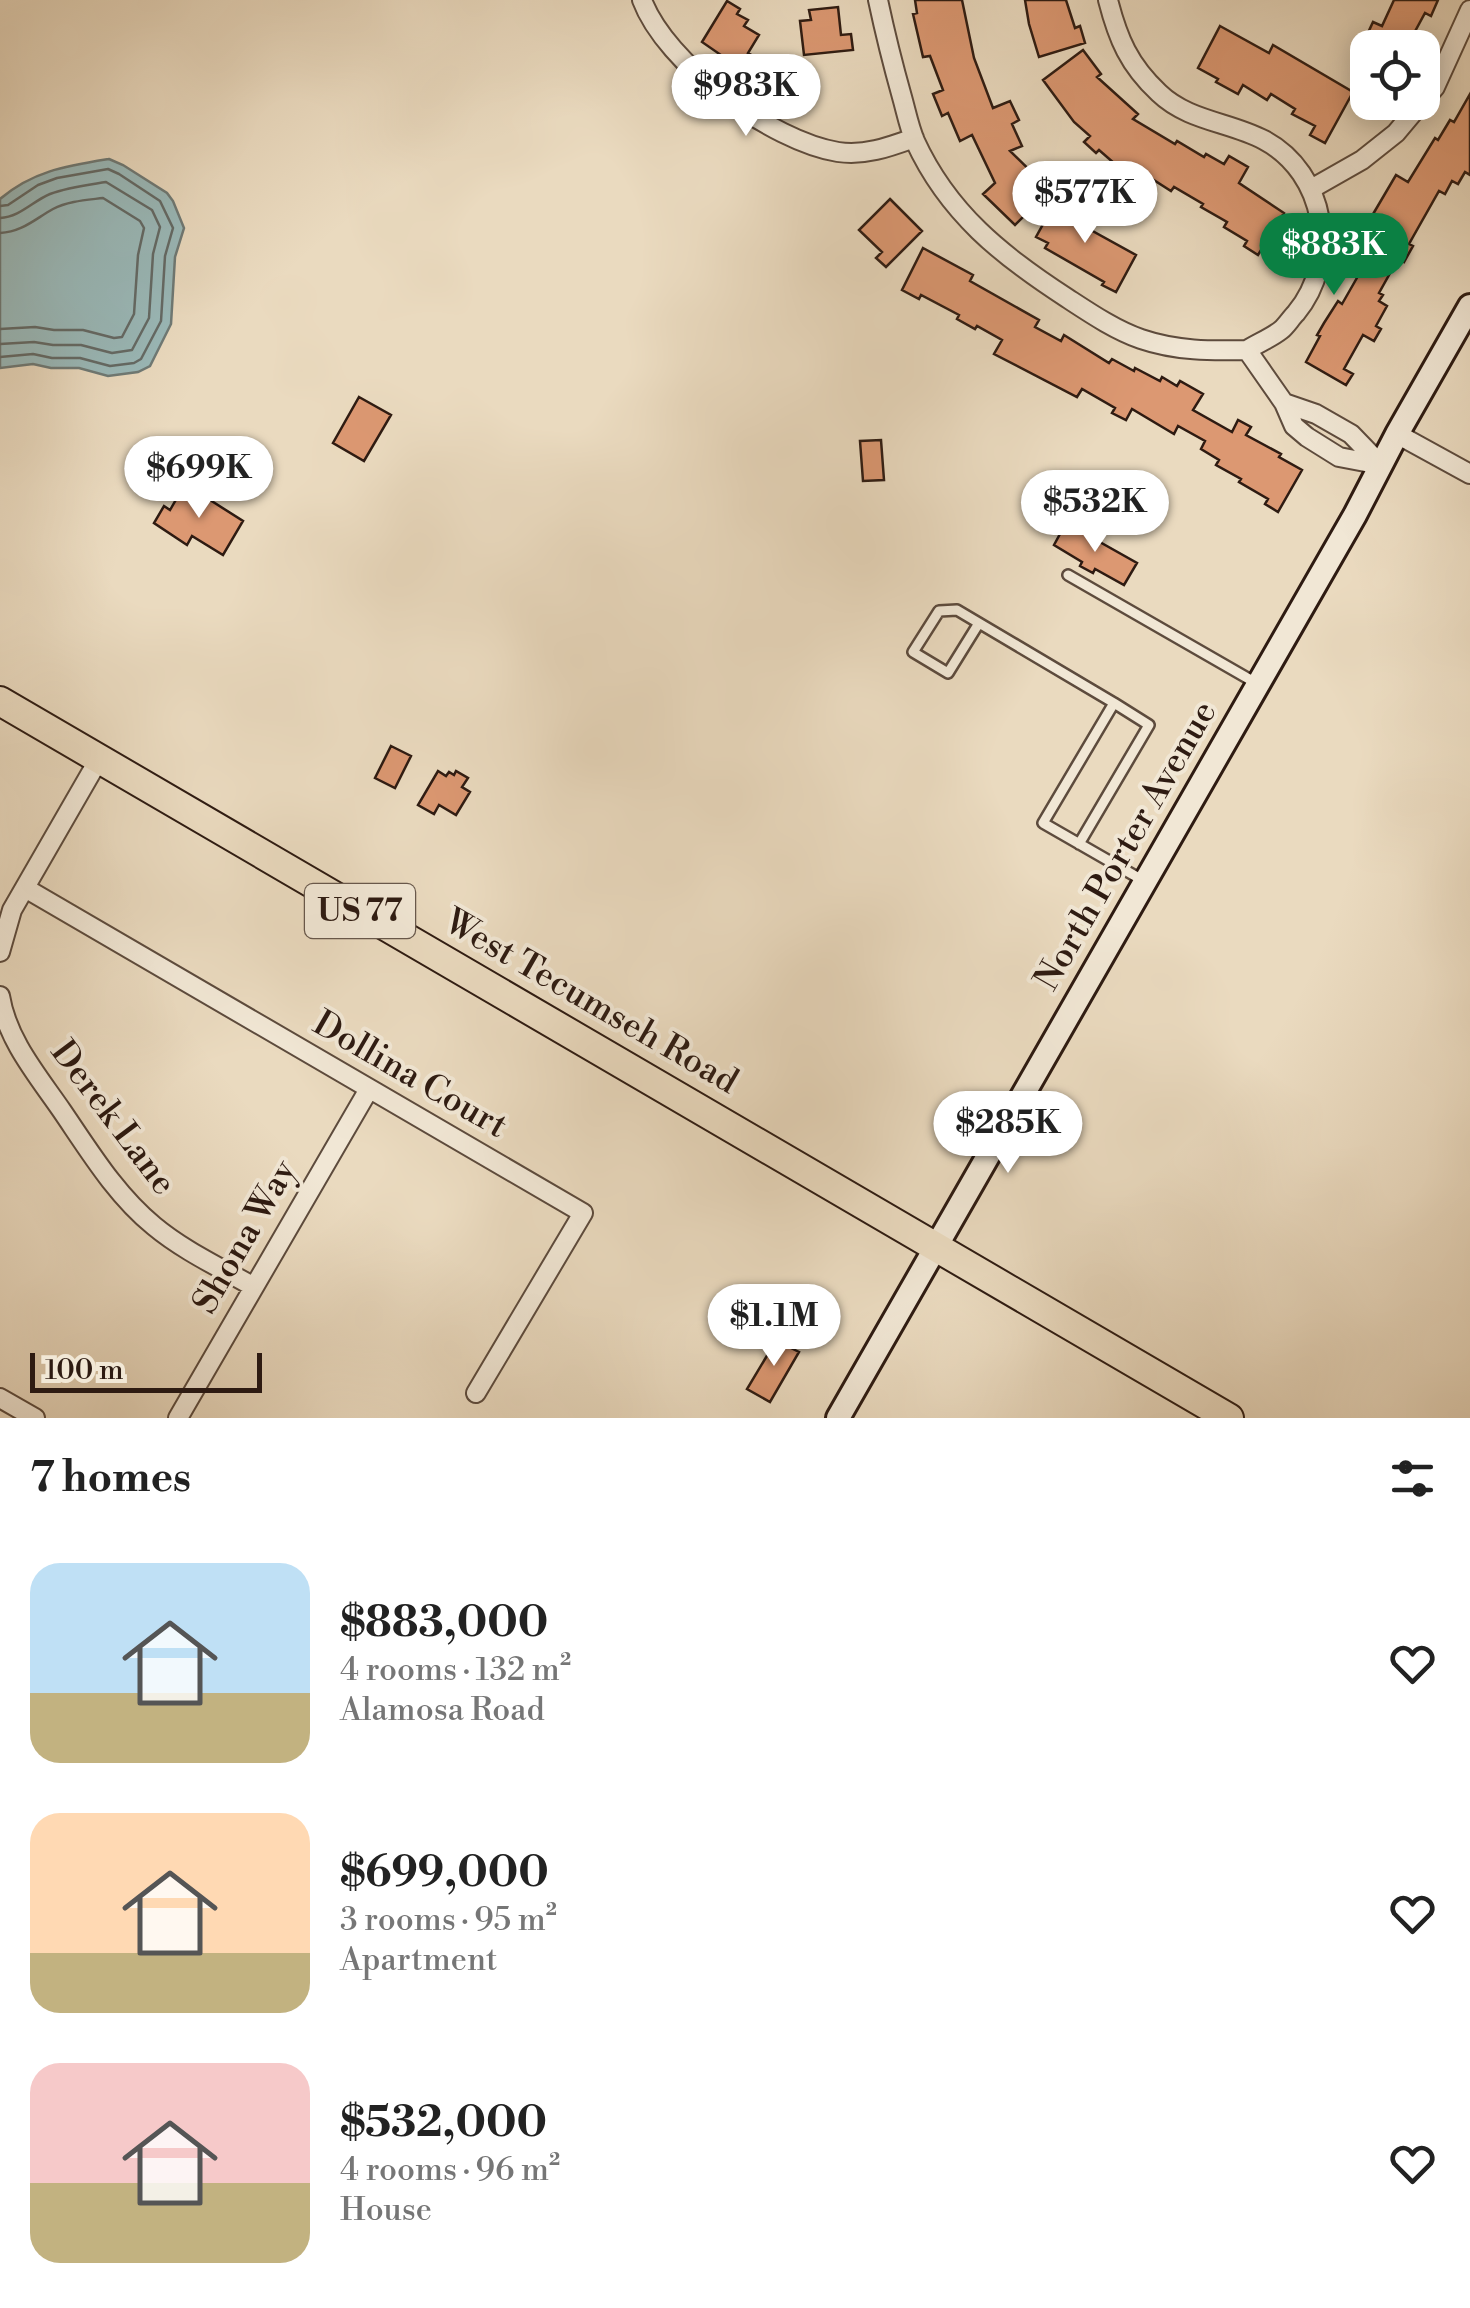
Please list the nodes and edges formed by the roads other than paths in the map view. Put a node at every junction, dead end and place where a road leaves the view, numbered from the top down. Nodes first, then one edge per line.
1 (642, 0) edge
2 (878, 0) edge
3 (1108, 0) edge
4 (1470, 10) edge
5 (1440, 76) edge
6 (1407, 120) edge
7 (914, 138) junction
8 (1311, 188) junction
9 (1470, 306) edge
10 (1247, 350) junction
11 (1397, 434) junction
12 (1381, 466) junction
13 (1470, 474) edge
14 (1068, 575) dead end
15 (979, 623) junction
16 (1259, 685) junction
17 (0, 701) edge
18 (1114, 703) junction
19 (99, 759) junction
20 (1079, 844) junction
21 (1146, 883) junction
22 (25, 888) junction
23 (0, 952) edge
24 (1, 1006) edge
25 (369, 1089) junction
26 (936, 1248) junction
27 (254, 1288) junction
28 (476, 1392) dead end
29 (0, 1398) edge
30 (35, 1418) edge
31 (178, 1418) edge
32 (838, 1418) edge
33 (1229, 1418) edge

1 - 7 street
2 - 7 street
3 - 8 street
4 - 5 street
6 - 8 street
7 - 10 street
8 - 10 street
9 - 11 main road, North Porter Avenue
10 - 12 street
11 - 12 main road, North Porter Avenue
11 - 13 street
12 - 16 main road, North Porter Avenue
14 - 16 lane
15 - 15 lane
15 - 18 lane
16 - 21 main road, North Porter Avenue
17 - 19 main road, West Tecumseh Road / US 77
18 - 20 lane
18 - 20 lane
19 - 22 street
19 - 26 main road, West Tecumseh Road / US 77
20 - 21 lane
21 - 26 main road, North Porter Avenue
22 - 23 street
22 - 25 street, Dollina Court
24 - 27 street, Derek Lane
25 - 27 street, Shona Way
25 - 28 street, Dollina Court
26 - 32 main road, North Porter Avenue
26 - 33 main road, US 77
27 - 31 street, Shona Way
29 - 30 street

